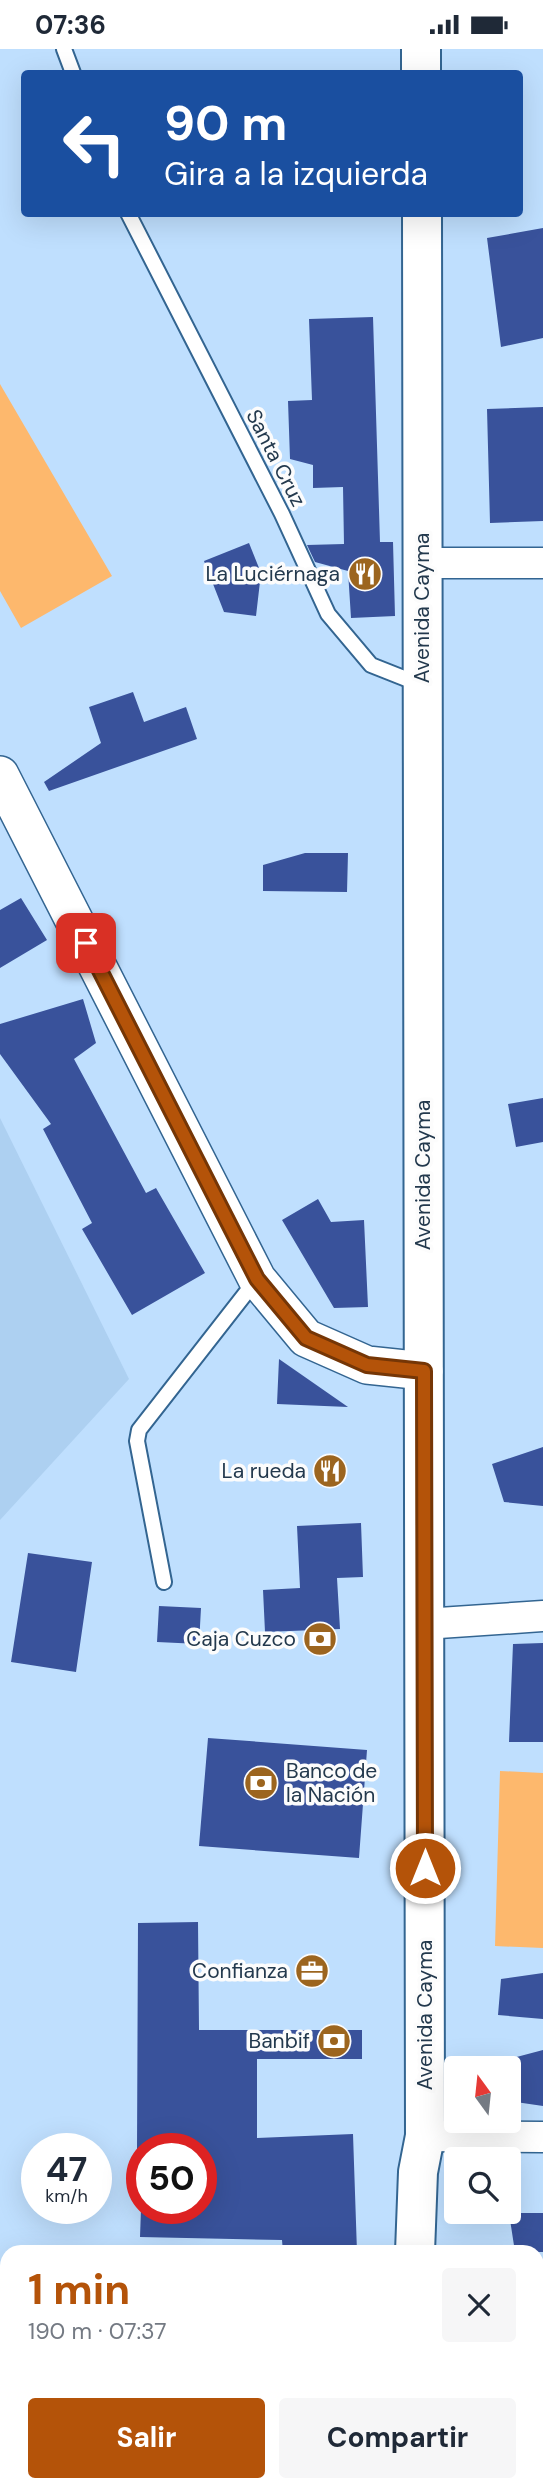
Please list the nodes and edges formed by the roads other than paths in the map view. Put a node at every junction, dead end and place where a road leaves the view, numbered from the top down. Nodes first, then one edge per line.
1 (64, 49) edge
2 (421, 49) edge
3 (73, 70) edge
4 (421, 70) edge
5 (130, 217) edge
6 (422, 217) edge
7 (422, 563) junction
8 (543, 563) edge
9 (422, 685) junction
10 (0, 775) edge
11 (257, 1279) junction
12 (424, 1371) junction
13 (164, 1582) dead end
14 (543, 1616) edge
15 (424, 1624) junction
16 (425, 2136) junction
17 (543, 2137) edge
18 (415, 2245) edge
19 (441, 2245) edge

1 - 3 lane
2 - 4 main road
5 - 9 lane, Santa Cruz
6 - 7 main road, Avenida Cayma
7 - 8 street
7 - 9 main road, Avenida Cayma
9 - 12 main road, Avenida Cayma
10 - 11 street
11 - 12 street
11 - 13 lane
12 - 15 main road, Avenida Cayma
14 - 15 street
15 - 16 main road, Avenida Cayma
16 - 17 street
16 - 18 main road, Avenida Cayma
16 - 19 main road, Avenida Cayma

